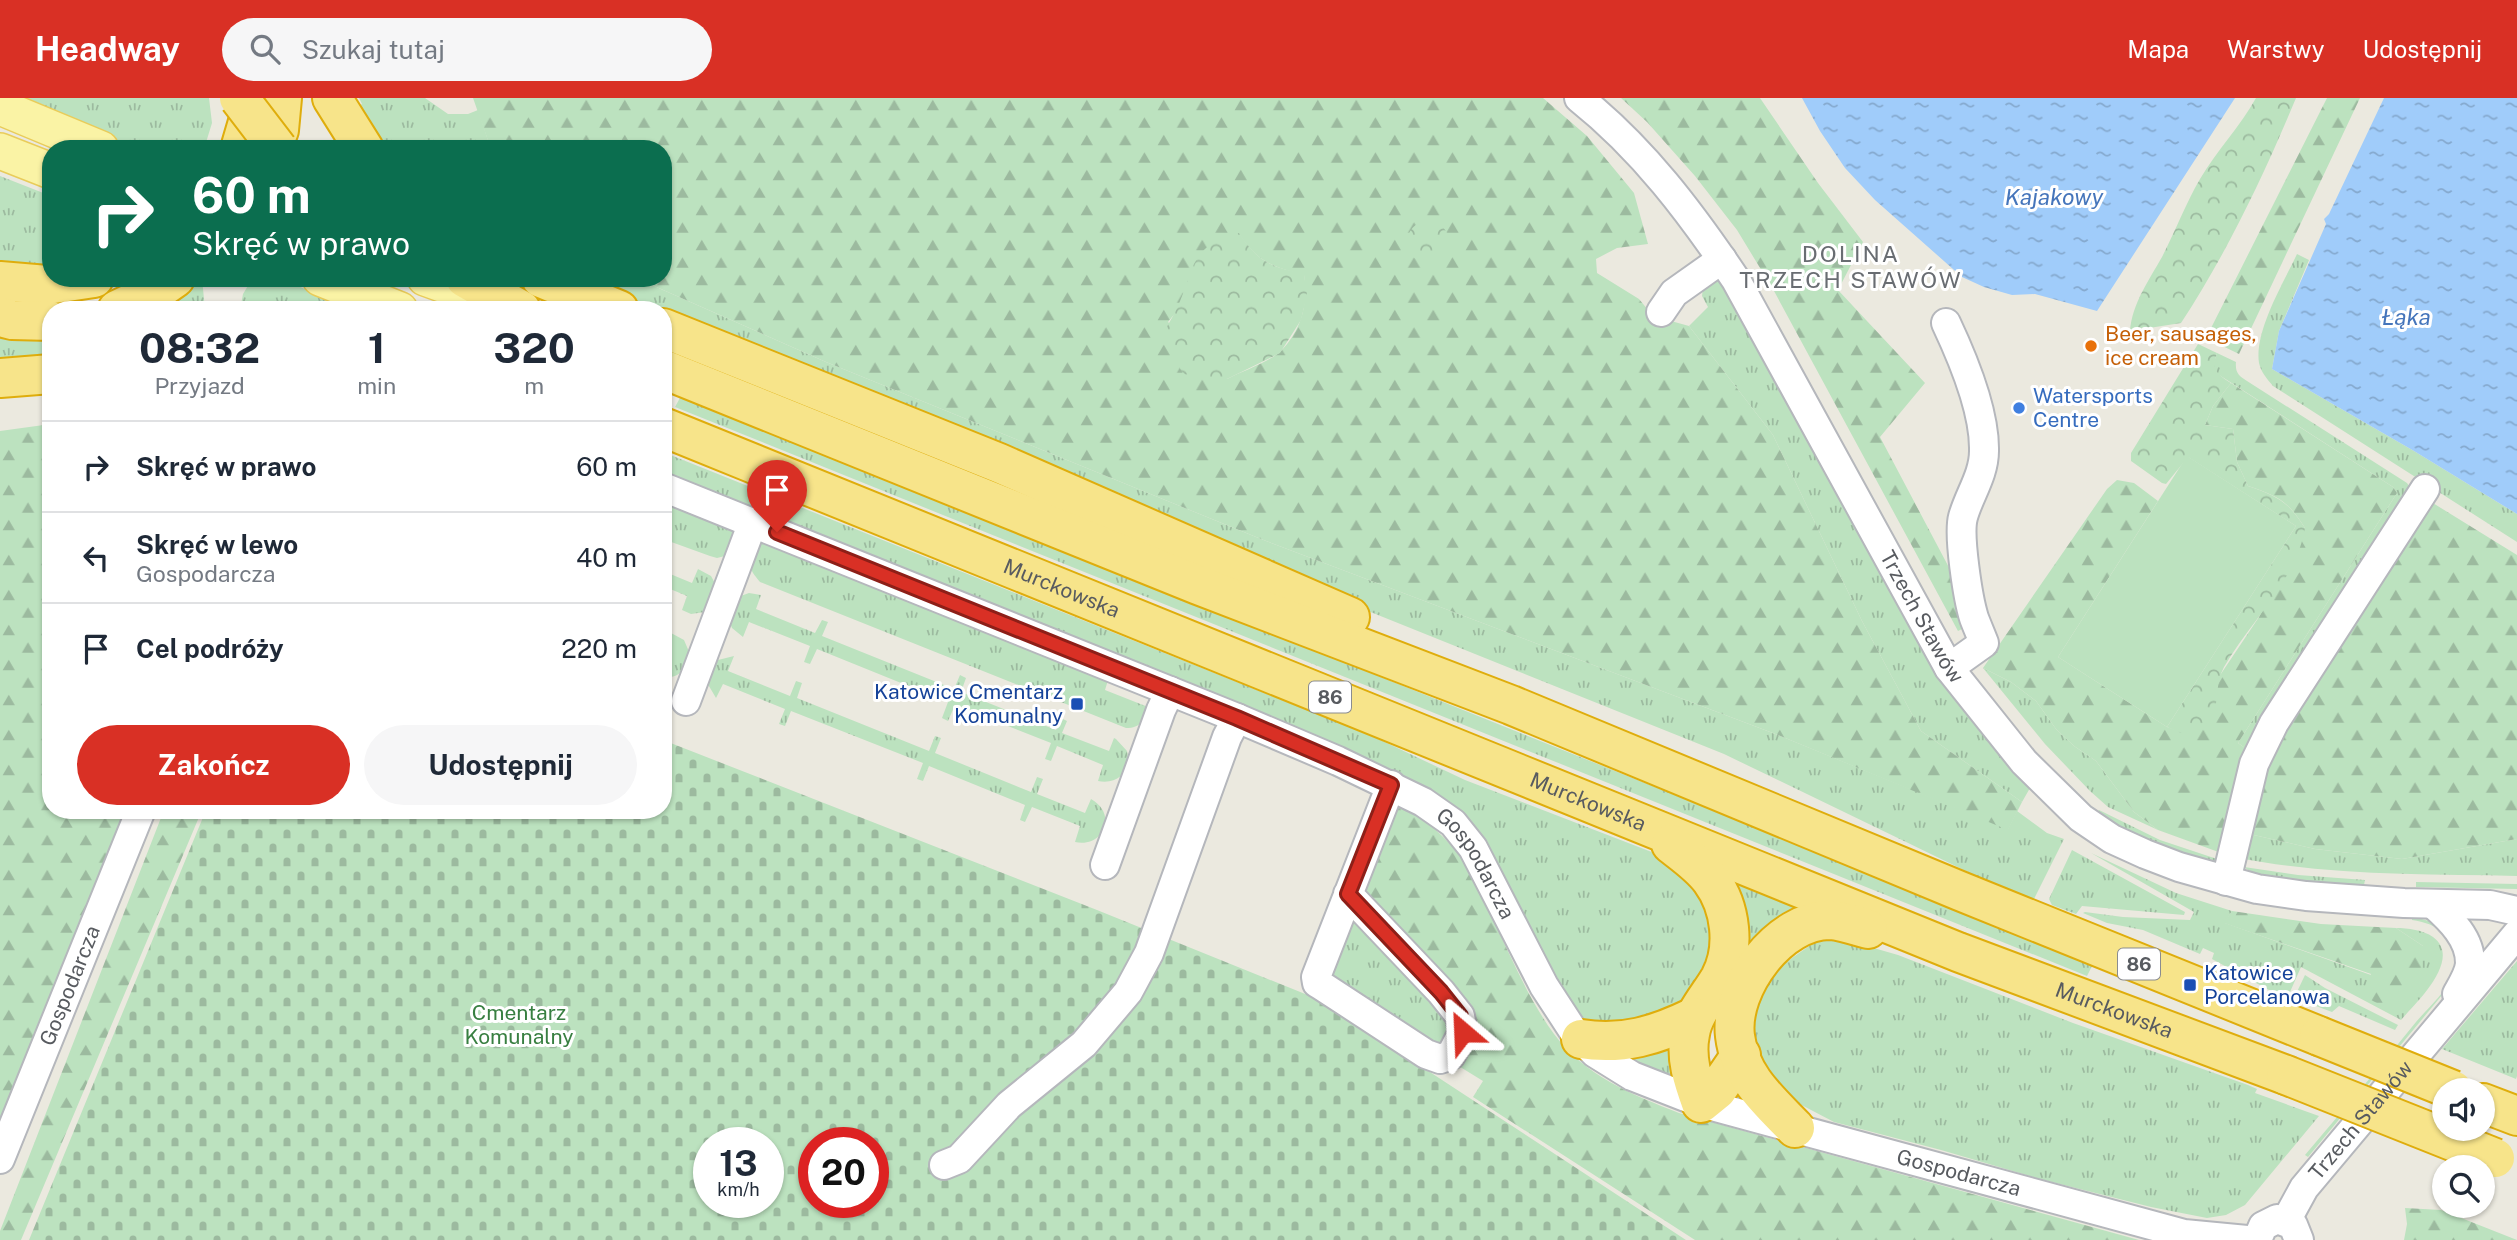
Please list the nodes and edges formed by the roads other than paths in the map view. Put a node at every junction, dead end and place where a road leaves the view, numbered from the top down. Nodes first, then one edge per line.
1 (239, 98) edge
2 (255, 98) edge
3 (282, 98) edge
4 (332, 98) edge
5 (1579, 98) edge
6 (0, 107) edge
7 (79, 140) edge
8 (243, 140) edge
9 (271, 140) edge
10 (275, 140) edge
11 (358, 140) edge
12 (0, 151) edge
13 (42, 167) edge
14 (1722, 259) junction
15 (0, 281) edge
16 (42, 285) edge
17 (162, 287) edge
18 (342, 287) edge
19 (450, 287) edge
20 (481, 287) edge
21 (563, 287) edge
22 (136, 301) edge
23 (378, 301) edge
24 (488, 301) edge
25 (505, 301) edge
26 (597, 301) edge
27 (1661, 312) dead end
28 (0, 317) edge
29 (42, 321) edge
30 (1946, 323) dead end
31 (672, 332) edge
32 (672, 373) edge
33 (42, 375) edge
34 (0, 377) edge
35 (672, 431) edge
36 (2425, 489) dead end
37 (672, 490) edge
38 (753, 522) junction
39 (1949, 668) junction
40 (1170, 691) junction
41 (686, 701) dead end
42 (1511, 705) junction
43 (1237, 718) junction
44 (1391, 785) junction
45 (1628, 817) junction
46 (137, 819) edge
47 (1105, 865) dead end
48 (2226, 881) junction
49 (1348, 894) junction
50 (2433, 904) junction
51 (2517, 911) edge
52 (2517, 934) edge
53 (1958, 952) junction
54 (1694, 1017) junction
55 (2442, 1024) junction
56 (1581, 1039) junction
57 (1741, 1055) junction
58 (2432, 1082) edge
59 (1701, 1103) junction
60 (2495, 1108) edge
61 (2517, 1116) edge
62 (1795, 1128) junction
63 (0, 1159) edge
64 (2506, 1162) edge
65 (944, 1166) dead end
66 (2292, 1230) edge
67 (2247, 1240) edge
68 (2257, 1240) edge

1 - 9 highway, bridge
2 - 8 highway
3 - 10 highway
4 - 11 highway
5 - 14 street, Trzech Stawów
6 - 7 main road
12 - 13 main road
14 - 27 street
14 - 39 street, Trzech Stawów
15 - 16 highway
17 - 22 highway
18 - 23 main road
19 - 24 main road
20 - 25 highway
21 - 26 highway
28 - 29 highway
30 - 39 street
31 - 42 highway
32 - 42 highway, 86
33 - 34 highway
35 - 45 highway, Murckowska / 86
36 - 48 street
37 - 38 street, Gospodarcza
38 - 40 street, Gospodarcza
38 - 41 street
39 - 48 street, Trzech Stawów
40 - 43 street, Gospodarcza
40 - 47 street
42 - 58 highway, 86, bridge
43 - 44 street, Gospodarcza
43 - 65 street
44 - 49 street
44 - 56 street, Gospodarcza
45 - 53 highway, Murckowska / 86
45 - 54 highway
46 - 63 street, Gospodarcza
48 - 50 street, Trzech Stawów
49 - 49 street
50 - 51 street, Trzech Stawów
50 - 55 street, Trzech Stawów
52 - 55 street, Trzech Stawów
53 - 57 highway
53 - 64 highway, Murckowska / 86, bridge
54 - 56 highway
54 - 59 highway
55 - 66 street, Trzech Stawów
56 - 59 street, Gospodarcza
57 - 59 highway
57 - 62 highway
59 - 62 street, Gospodarcza
60 - 61 highway
62 - 67 street, Gospodarcza
66 - 68 street

